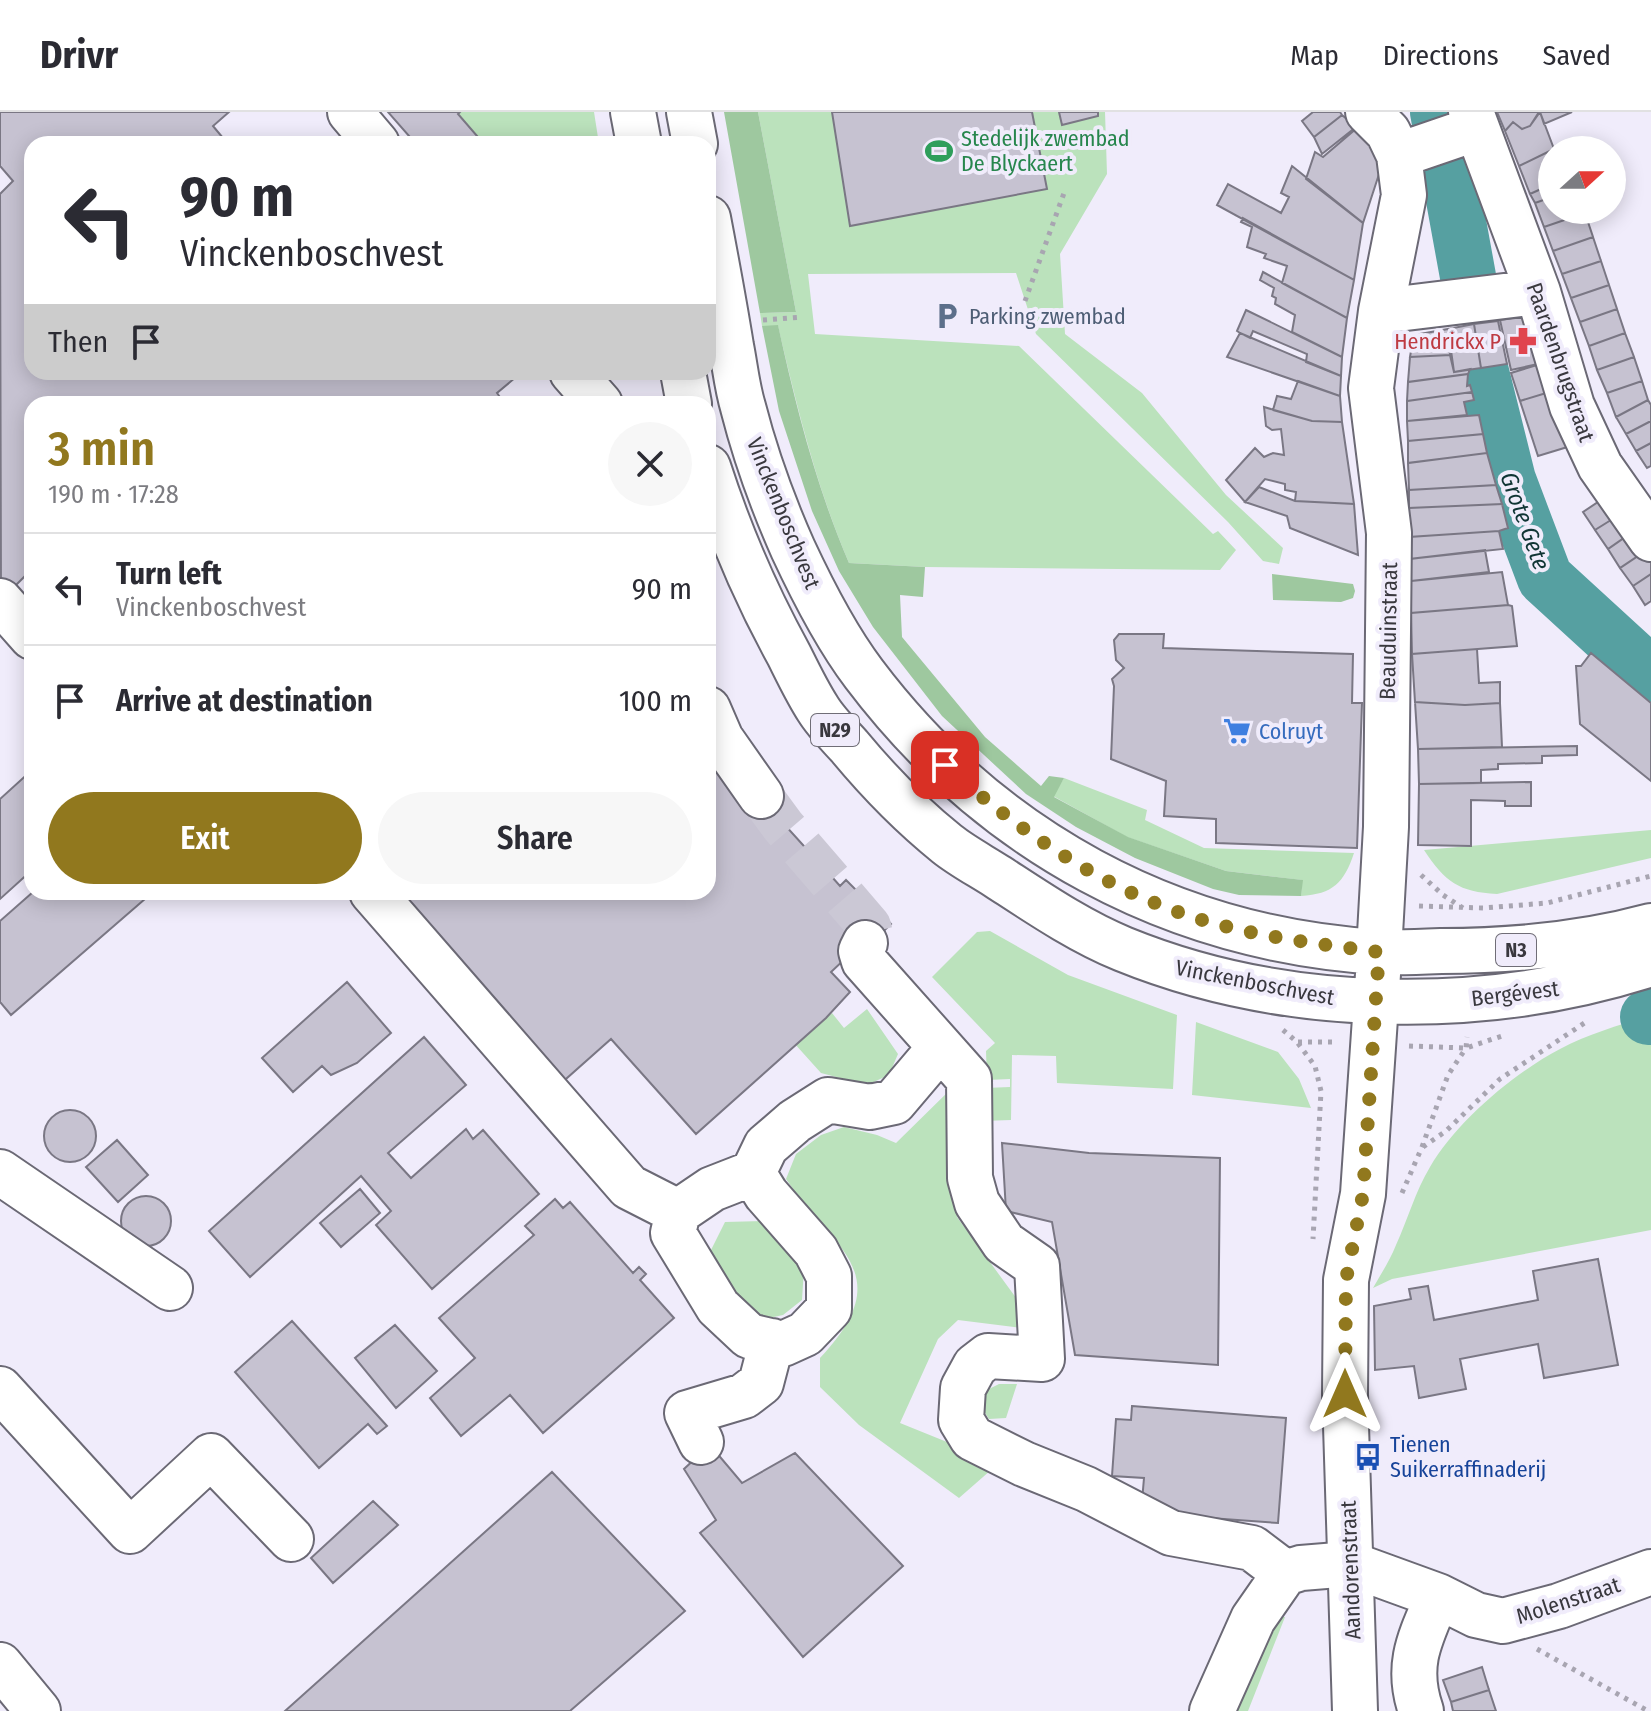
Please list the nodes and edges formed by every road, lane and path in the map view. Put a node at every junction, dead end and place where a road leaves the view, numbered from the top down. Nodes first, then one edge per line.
1 (350, 112) edge
2 (633, 112) edge
3 (689, 112) edge
4 (1368, 112) edge
5 (1445, 135) edge
6 (370, 136) edge
7 (638, 136) edge
8 (694, 136) edge
9 (1064, 193) dead end
10 (716, 262) edge
11 (1538, 292) junction
12 (1025, 301) dead end
13 (1381, 311) junction
14 (802, 317) dead end
15 (749, 321) dead end
16 (579, 380) edge
17 (593, 396) edge
18 (716, 491) edge
19 (1651, 539) edge
20 (0, 601) edge
21 (24, 628) edge
22 (716, 727) edge
23 (761, 796) tunnel mouth
24 (1651, 876) edge
25 (379, 900) edge
26 (1382, 904) junction
27 (1651, 926) edge
28 (865, 943) tunnel mouth
29 (1379, 952) junction
30 (1651, 964) edge
31 (1377, 1003) junction
32 (1596, 1016) dead end
33 (1283, 1029) dead end
34 (1297, 1042) dead end
35 (1466, 1048) dead end
36 (939, 1049) junction
37 (0, 1172) edge
38 (753, 1173) junction
39 (678, 1212) junction
40 (170, 1288) dead end
41 (772, 1341) junction
42 (0, 1389) edge
43 (701, 1442) dead end
44 (291, 1539) dead end
45 (1350, 1564) junction
46 (1651, 1572) edge
47 (1285, 1573) junction
48 (1438, 1596) junction
49 (1503, 1621) junction
50 (0, 1665) edge
51 (38, 1711) edge
52 (1212, 1711) edge
53 (1355, 1711) edge
54 (1421, 1711) edge
55 (1648, 1711) edge

1 - 6 main road
2 - 7 main road
3 - 8 main road
4 - 5 main road
5 - 11 main road, Paardenbrugstraat
5 - 13 main road, Beauduinstraat
9 - 12 path
10 - 29 main road, Vinckenboschvest / N29
11 - 13 main road
11 - 19 main road, Paardenbrugstraat
13 - 26 main road, Beauduinstraat
14 - 15 path
16 - 17 main road
18 - 31 main road, Vinckenboschvest / N29
20 - 21 main road
22 - 23 main road
24 - 26 path
25 - 39 main road
26 - 29 main road, Beauduinstraat
27 - 29 main road, Bergévest / N3
28 - 36 main road
29 - 31 main road, Aandorenstraat
30 - 31 main road, Bergévest / N3
31 - 45 main road, Aandorenstraat
32 - 35 path
33 - 34 path, Vinckenboschvest
36 - 38 main road
36 - 47 main road
37 - 40 main road
38 - 39 main road
38 - 41 main road
39 - 41 main road
41 - 43 main road
42 - 44 main road
45 - 47 main road
45 - 48 main road, Molenstraat
45 - 53 main road, Aandorenstraat
46 - 49 main road, Molenstraat
47 - 52 main road
48 - 49 main road, Molenstraat
48 - 54 main road
49 - 55 path
50 - 51 main road

